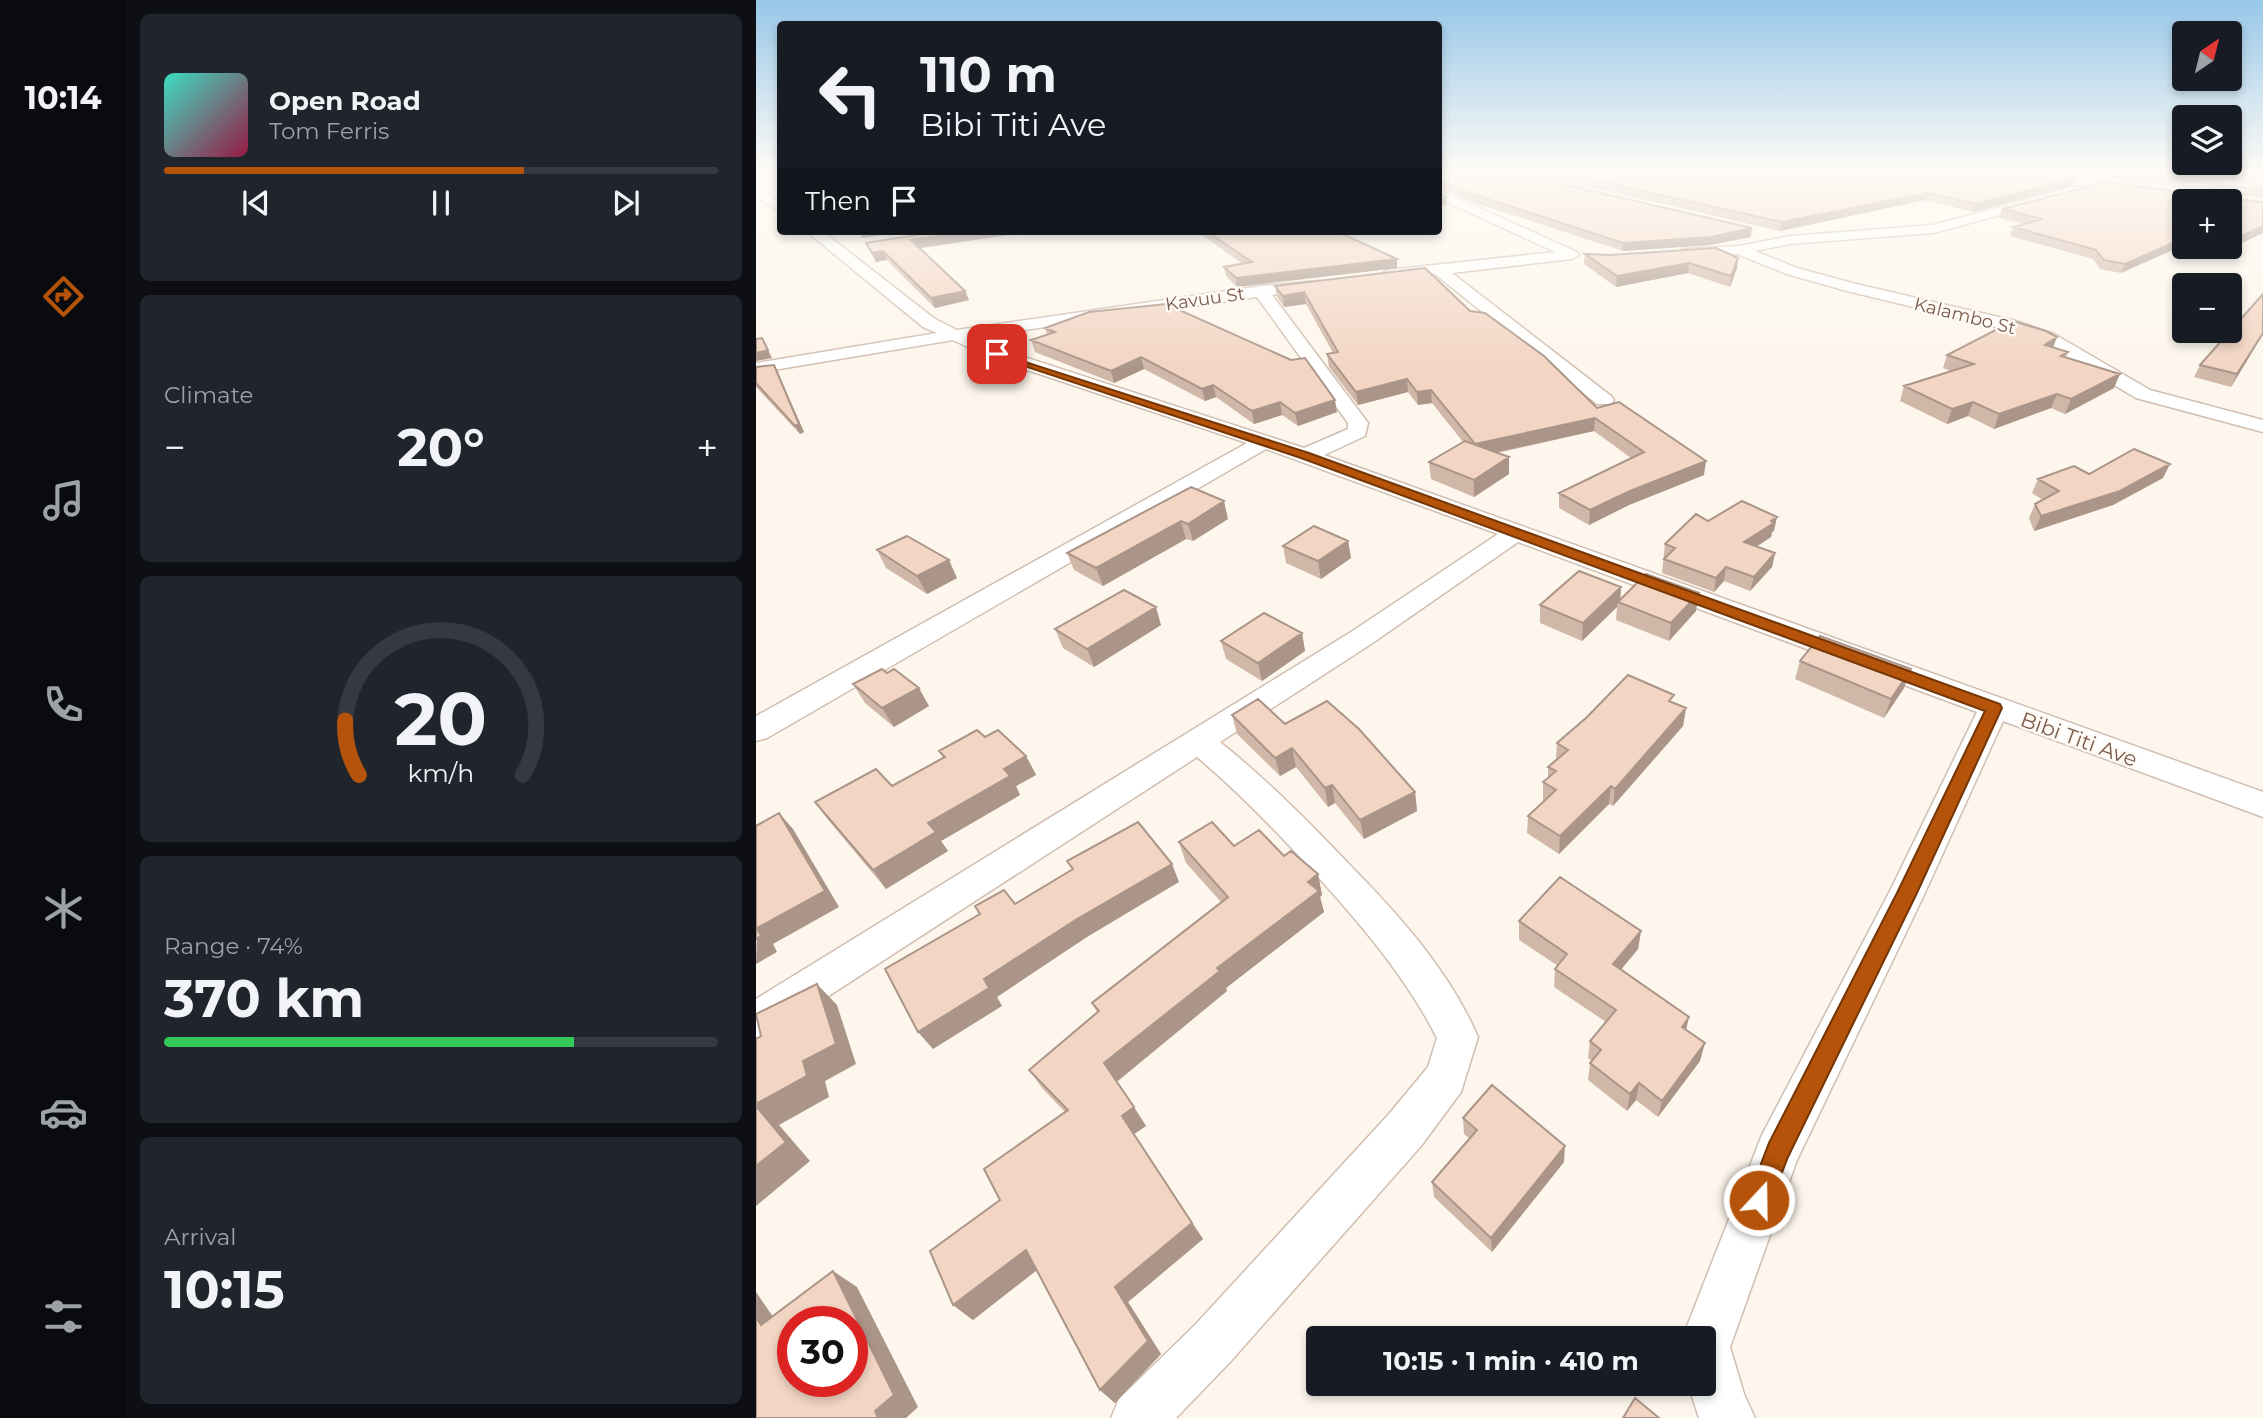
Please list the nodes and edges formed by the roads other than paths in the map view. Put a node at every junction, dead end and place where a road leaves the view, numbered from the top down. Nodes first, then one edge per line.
1 (822, 236) edge
2 (1530, 236) edge
3 (1773, 236) edge
4 (1840, 236) edge
5 (1790, 240) junction
6 (1739, 250) junction
7 (1668, 255) edge
8 (1438, 269) junction
9 (1376, 276) edge
10 (1325, 282) edge
11 (1261, 291) junction
12 (955, 335) junction
13 (756, 368) edge
14 (1604, 400) dead end
15 (2263, 426) edge
16 (1263, 442) junction
17 (1305, 455) junction
18 (1514, 533) junction
19 (1994, 708) junction
20 (756, 730) edge
21 (1198, 740) junction
22 (2263, 806) edge
23 (756, 1021) edge
24 (1138, 1418) edge
25 (1728, 1418) edge

1 - 12 street, Bibi Titi Ave
2 - 8 street
3 - 5 street
4 - 5 street
5 - 6 street
6 - 7 street
6 - 15 street, Kalambo St
8 - 9 street
8 - 14 street
10 - 11 street, Kavuu St
11 - 12 street, Kavuu St
11 - 17 street
12 - 13 street, Kavuu St
12 - 16 street, Bibi Titi Ave
16 - 17 street, Bibi Titi Ave
16 - 20 street
17 - 18 street, Bibi Titi Ave
18 - 19 street, Bibi Titi Ave
18 - 21 street
19 - 22 street, Bibi Titi Ave
19 - 25 street
21 - 23 street
21 - 24 street

